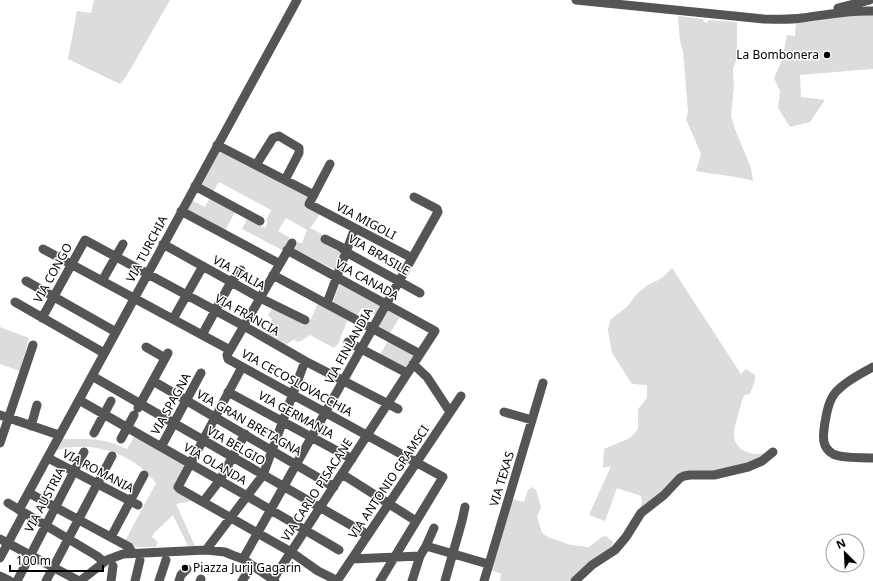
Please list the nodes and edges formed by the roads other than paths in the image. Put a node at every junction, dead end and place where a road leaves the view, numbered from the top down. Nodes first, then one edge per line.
1 (296, 0) edge
2 (576, 0) edge
3 (870, 0) edge
4 (873, 11) edge
5 (825, 14) junction
6 (217, 145) junction
7 (330, 164) dead end
8 (256, 165) junction
9 (285, 180) junction
10 (195, 186) junction
11 (314, 195) junction
12 (414, 197) dead end
13 (181, 212) junction
14 (260, 221) dead end
15 (355, 228) junction
16 (325, 239) dead end
17 (84, 240) joint
18 (123, 244) dead end
19 (163, 244) junction
20 (44, 249) dead end
21 (346, 252) junction
22 (116, 257) junction
23 (412, 258) junction
24 (72, 264) junction
25 (280, 264) junction
26 (203, 266) junction
27 (241, 270) dead end
28 (147, 274) junction
29 (273, 275) junction
30 (337, 278) junction
31 (26, 281) dead end
32 (102, 281) junction
33 (399, 281) junction
34 (231, 282) junction
35 (420, 293) dead end
36 (186, 295) junction
37 (54, 297) junction
38 (134, 298) junction
39 (260, 298) junction
40 (14, 302) dead end
41 (327, 303) junction
42 (386, 304) junction
43 (215, 311) junction
44 (42, 318) junction
45 (173, 319) junction
46 (305, 320) dead end
47 (244, 326) junction
48 (372, 328) junction
49 (435, 331) joint
50 (116, 332) junction
51 (202, 335) junction
52 (348, 342) dead end
53 (33, 345) dead end
54 (146, 347) dead end
55 (361, 349) junction
56 (230, 350) junction
57 (104, 354) junction
58 (420, 354) junction
59 (305, 361) junction
60 (413, 364) junction
61 (242, 367) junction
62 (873, 367) edge
63 (201, 373) dead end
64 (407, 373) junction
65 (92, 376) junction
66 (343, 380) junction
67 (153, 381) junction
68 (543, 383) dead end
69 (228, 392) junction
70 (292, 395) junction
71 (461, 396) dead end
72 (79, 400) junction
73 (186, 400) junction
74 (111, 401) dead end
75 (388, 404) junction
76 (37, 406) dead end
77 (137, 409) junction
78 (398, 409) dead end
79 (325, 412) junction
80 (450, 412) junction
81 (504, 412) dead end
82 (104, 414) junction
83 (4, 416) edge
84 (215, 417) junction
85 (532, 420) junction
86 (283, 421) junction
87 (174, 424) junction
88 (31, 426) junction
89 (128, 427) junction
90 (94, 433) dead end
91 (244, 434) junction
92 (60, 435) junction
93 (367, 436) junction
94 (311, 437) junction
95 (121, 439) dead end
96 (202, 440) junction
97 (0, 443) edge
98 (161, 447) junction
99 (272, 450) junction
100 (84, 452) dead end
101 (773, 452) dead end
102 (112, 456) dead end
103 (232, 457) junction
104 (48, 458) junction
105 (873, 458) edge
106 (352, 459) junction
107 (190, 463) junction
108 (416, 463) junction
109 (296, 464) junction
110 (74, 472) junction
111 (342, 474) junction
112 (263, 475) junction
113 (144, 476) dead end
114 (220, 480) junction
115 (98, 484) junction
116 (334, 486) junction
117 (283, 487) junction
118 (28, 493) junction
119 (247, 496) junction
120 (203, 502) junction
121 (8, 503) dead end
122 (134, 504) junction
123 (389, 504) junction
124 (55, 507) junction
125 (465, 507) dead end
126 (320, 508) junction
127 (270, 510) junction
128 (22, 511) junction
129 (230, 518) junction
130 (79, 520) junction
131 (416, 521) junction
132 (46, 525) junction
133 (434, 528) dead end
134 (305, 530) junction
135 (257, 533) junction
136 (368, 536) junction
137 (111, 537) junction
138 (69, 539) junction
139 (4, 541) edge
140 (426, 546) junction
141 (206, 550) junction
142 (339, 550) dead end
143 (132, 552) junction
144 (291, 552) junction
145 (453, 554) junction
146 (30, 555) junction
147 (420, 556) junction
148 (394, 557) junction
149 (0, 558) edge
150 (243, 559) junction
151 (352, 559) junction
152 (140, 560) dead end
153 (166, 560) dead end
154 (104, 562) junction
155 (488, 564) junction
156 (113, 566) dead end
157 (252, 566) junction
158 (54, 567) junction
159 (0, 576) edge
160 (10, 581) edge
161 (17, 581) edge
162 (46, 581) edge
163 (80, 581) edge
164 (111, 581) edge
165 (135, 581) edge
166 (159, 581) edge
167 (179, 581) edge
168 (184, 581) edge
169 (242, 581) edge
170 (274, 581) edge
171 (337, 581) edge
172 (380, 581) edge
173 (413, 581) edge
174 (445, 581) edge
175 (484, 581) edge
176 (575, 581) edge

1 - 6 street, VIA TURCHIA
2 - 5 street
3 - 5 street
4 - 5 street
6 - 8 street
6 - 10 street, VIA TURCHIA
7 - 11 street
8 - 9 street
8 - 9 street
9 - 11 street
10 - 13 street, VIA TURCHIA
10 - 14 street
11 - 15 street, VIA MIGOLI
12 - 23 street, VIA FINLANDIA
13 - 19 street, VIA TURCHIA
13 - 25 street
15 - 21 street
15 - 23 street, VIA MIGOLI
16 - 21 street, VIA BRASILE
17 - 22 street, VIA FRANCIA
17 - 24 street, VIA CONGO
18 - 22 street
19 - 26 street, VIA ITALIA
19 - 28 street, VIA TURCHIA
20 - 24 street, VIA CECOSLOVACCHIA
21 - 30 street
21 - 33 street, VIA BRASILE
22 - 28 street, VIA FRANCIA
22 - 32 street
23 - 33 street, VIA FINLANDIA
24 - 32 street, VIA CECOSLOVACCHIA
24 - 37 street, VIA CONGO
25 - 29 street
25 - 30 street, VIA CANADA
26 - 34 street, VIA ITALIA
26 - 36 street
27 - 34 street
28 - 36 street, VIA FRANCIA
28 - 38 street, VIA TURCHIA
29 - 39 street
29 - 41 street
30 - 41 street
30 - 42 street, VIA CANADA
31 - 37 street
32 - 38 street, VIA CECOSLOVACCHIA
33 - 35 street, VIA BRASILE
33 - 42 street, VIA FINLANDIA
34 - 39 street, VIA ITALIA
34 - 43 street
36 - 43 street, VIA FRANCIA
36 - 45 street
37 - 44 street, VIA CONGO
37 - 50 street
38 - 45 street, VIA CECOSLOVACCHIA
38 - 50 street, VIA TURCHIA
39 - 46 street, VIA ITALIA
39 - 47 street
40 - 44 street
41 - 48 street
42 - 48 street, VIA FINLANDIA
42 - 49 street, VIA CANADA
43 - 47 street, VIA FRANCIA
43 - 51 street
44 - 57 street
45 - 51 street, VIA CECOSLOVACCHIA
47 - 56 street
47 - 59 street, VIA FRANCIA
48 - 55 street, VIA FINLANDIA
48 - 58 street
49 - 58 street, VIA CARLO PISACANE
50 - 57 street, VIA TURCHIA
51 - 56 street, VIA CECOSLOVACCHIA
52 - 55 street
53 - 83 street
54 - 67 street
55 - 64 street
55 - 66 street, VIA FINLANDIA
56 - 61 street, VIA CECOSLOVACCHIA
57 - 65 street, VIA TURCHIA
58 - 60 street, VIA CARLO PISACANE
59 - 66 street, VIA FRANCIA
59 - 70 street
60 - 64 street, VIA CARLO PISACANE
60 - 80 street
61 - 69 street
61 - 70 street, VIA CECOSLOVACCHIA
62 - 105 street
63 - 73 street, VIA SPAGNA
64 - 75 street, VIA CARLO PISACANE
65 - 72 street, VIA TURCHIA
65 - 77 street, VIA BELGIO
66 - 75 street, VIA FRANCIA
66 - 79 street, VIA FINLANDIA
67 - 73 street, VIA GRAN BRETAGNA
67 - 77 street
68 - 85 street, VIA TEXAS
69 - 84 street
69 - 86 street, VIA GERMANIA
70 - 79 street, VIA CECOSLOVACCHIA
70 - 86 street
71 - 80 street, VIA ANTONIO GRAMSCI
72 - 82 street, VIA OLANDA
72 - 92 street, VIA TURCHIA
73 - 84 street, VIA GRAN BRETAGNA
73 - 87 street, VIA SPAGNA
74 - 82 street
75 - 78 street, VIA FRANCIA
75 - 93 street, VIA CARLO PISACANE
76 - 88 street
77 - 87 street, VIA BELGIO
77 - 89 street
79 - 93 street, VIA CECOSLOVACCHIA
79 - 94 street, VIA FINLANDIA
80 - 108 street, VIA ANTONIO GRAMSCI
81 - 85 street
82 - 89 street, VIA OLANDA
82 - 90 street
83 - 88 street
83 - 97 street
84 - 91 street, VIA GRAN BRETAGNA
84 - 96 street
85 - 155 street, VIA TEXAS
86 - 94 street, VIA GERMANIA
86 - 99 street
87 - 96 street, VIA BELGIO
87 - 98 street, VIA SPAGNA
88 - 92 street
89 - 95 street
89 - 98 street, VIA OLANDA
91 - 99 street, VIA GRAN BRETAGNA
91 - 103 street
92 - 104 street, VIA TURCHIA
93 - 106 street, VIA CARLO PISACANE
93 - 108 street, VIA CECOSLOVACCHIA
94 - 106 street, VIA GERMANIA
94 - 109 street, VIA FINLANDIA
96 - 103 street, VIA BELGIO
96 - 107 street
98 - 107 street, VIA OLANDA
99 - 109 street, VIA GRAN BRETAGNA
99 - 112 street
100 - 110 street, VIA AUSTRIA
101 - 176 street
102 - 115 street
103 - 112 street, VIA BELGIO
103 - 114 street
104 - 110 street, VIA ROMANIA
104 - 118 street, VIA TURCHIA
106 - 111 street, VIA CARLO PISACANE
107 - 114 street, VIA OLANDA
107 - 120 street
108 - 123 street, VIA ANTONIO GRAMSCI
108 - 131 street, VIA CECOSLOVACCHIA
109 - 116 street, VIA GRAN BRETAGNA
109 - 117 street, VIA FINLANDIA
110 - 115 street, VIA ROMANIA
110 - 124 street, VIA AUSTRIA
111 - 116 street, VIA CARLO PISACANE
111 - 123 street
112 - 117 street, VIA BELGIO
112 - 119 street
113 - 122 street
114 - 119 street, VIA OLANDA
114 - 120 street
115 - 122 street, VIA ROMANIA
115 - 130 street
116 - 126 street, VIA CARLO PISACANE
117 - 126 street, VIA BELGIO
117 - 127 street, VIA FINLANDIA
118 - 124 street
118 - 128 street, VIA TURCHIA
119 - 127 street, VIA OLANDA
119 - 129 street
120 - 129 street
121 - 128 street
122 - 137 street
123 - 131 street
123 - 136 street, VIA ANTONIO GRAMSCI
124 - 130 street
124 - 132 street, VIA AUSTRIA
125 - 145 street
126 - 134 street, VIA CARLO PISACANE
126 - 136 street, VIA BELGIO
127 - 134 street, VIA OLANDA
127 - 135 street, VIA FINLANDIA
128 - 132 street
128 - 139 street, VIA TURCHIA
129 - 135 street
129 - 141 street
130 - 137 street
130 - 138 street
131 - 148 street
132 - 138 street
132 - 146 street, VIA AUSTRIA
133 - 140 street
134 - 142 street, VIA OLANDA
134 - 144 street, VIA CARLO PISACANE
135 - 144 street
135 - 150 street, VIA FINLANDIA
136 - 151 street, VIA ANTONIO GRAMSCI
137 - 143 street
138 - 154 street
138 - 158 street
139 - 146 street
139 - 149 street, VIA TURCHIA
140 - 145 street
140 - 147 street
141 - 143 street
141 - 150 street
143 - 154 street
144 - 170 street, VIA CARLO PISACANE
144 - 171 street
145 - 155 street
145 - 174 street
146 - 158 street
146 - 161 street, VIA AUSTRIA
147 - 148 street
147 - 173 street
148 - 151 street
148 - 172 street
150 - 157 street
151 - 171 street, VIA ANTONIO GRAMSCI
152 - 165 street
153 - 166 street
154 - 163 street
155 - 175 street, VIA TEXAS
156 - 164 street
157 - 169 street
157 - 170 street
158 - 162 street
158 - 163 street
159 - 160 street
167 - 168 street

